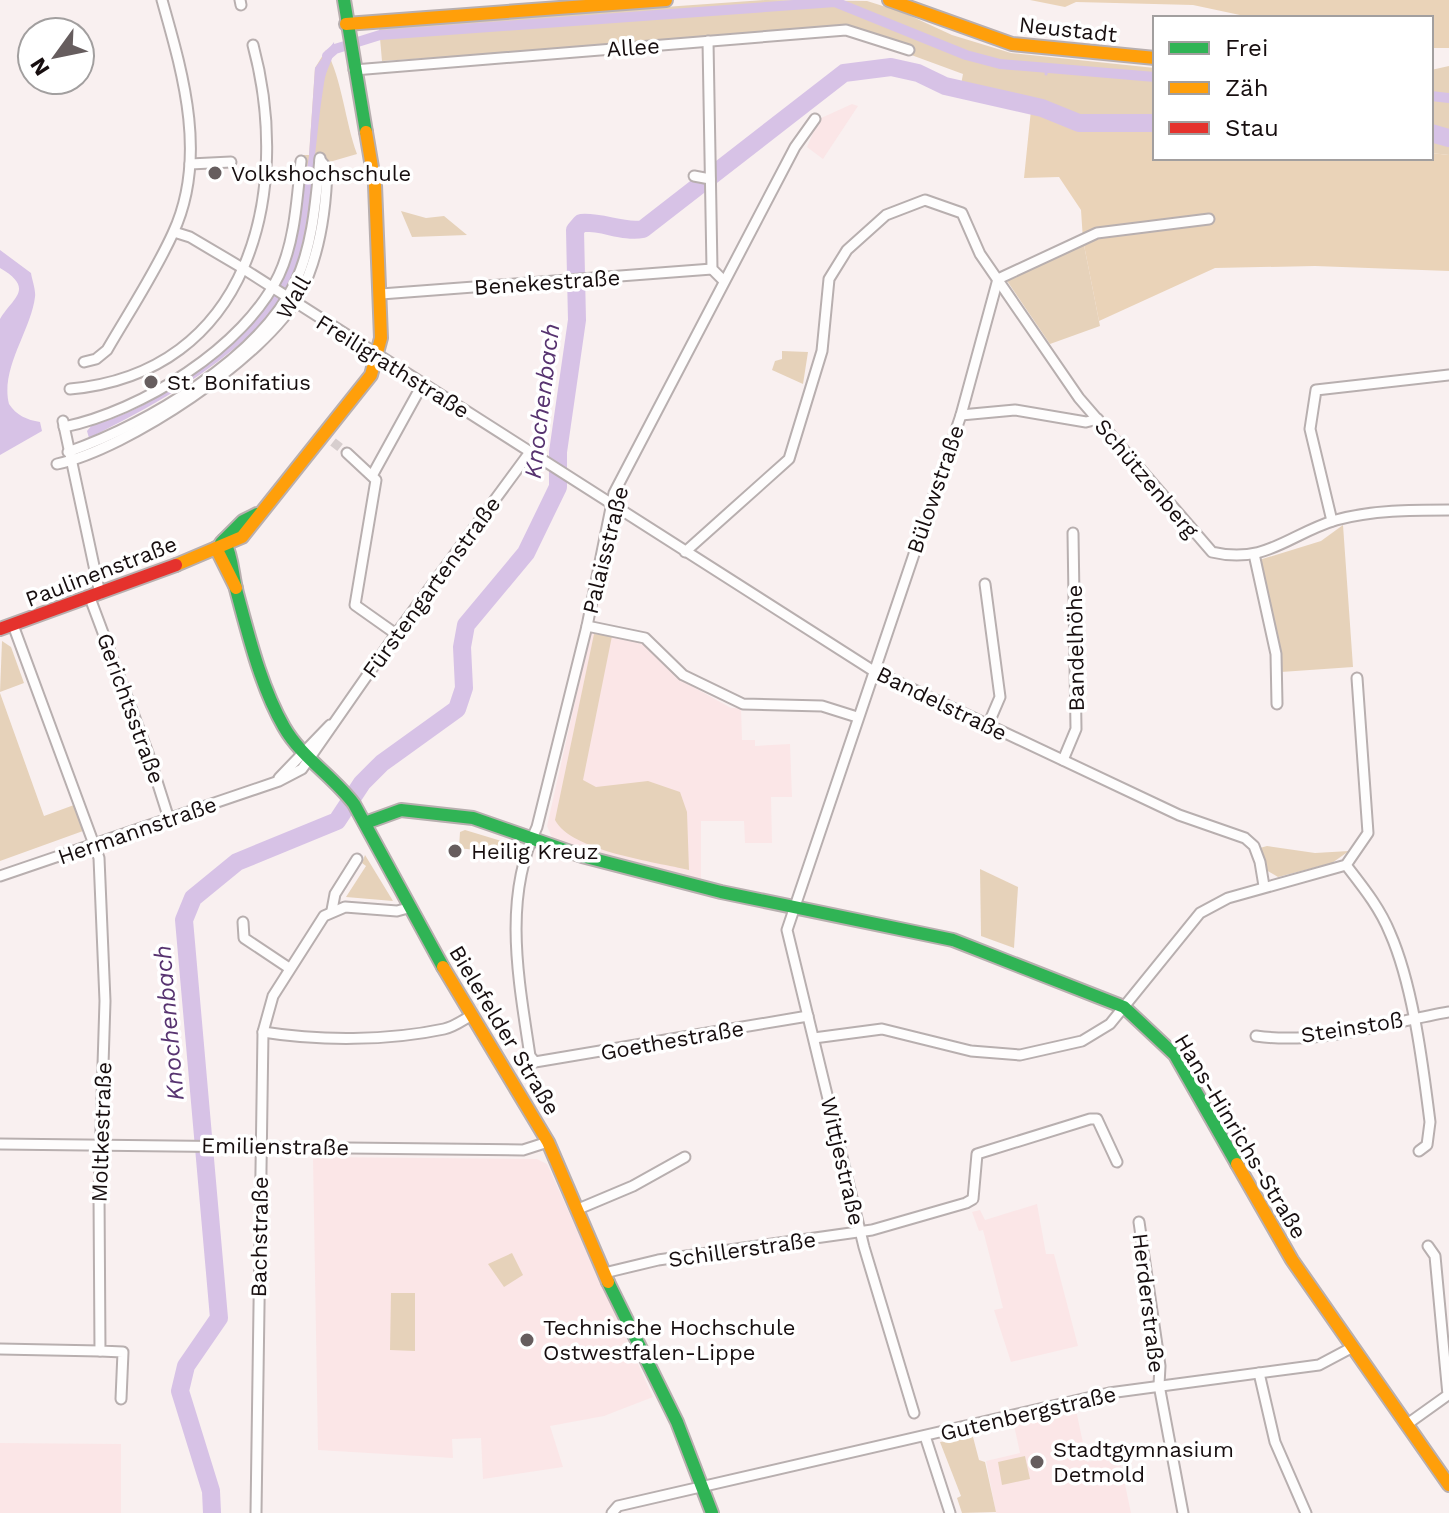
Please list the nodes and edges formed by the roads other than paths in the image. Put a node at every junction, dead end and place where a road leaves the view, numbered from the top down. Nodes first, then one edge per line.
1 (162, 0) edge
2 (666, 0) edge
3 (889, 0) edge
4 (344, 1) edge
5 (642, 1) edge
6 (348, 37) junction
7 (708, 41) junction
8 (253, 45) dead end
9 (909, 50) dead end
10 (1153, 58) edge
11 (354, 70) junction
12 (815, 119) dead end
13 (320, 157) dead end
14 (301, 161) dead end
15 (231, 162) dead end
16 (190, 164) junction
17 (694, 176) dead end
18 (710, 180) junction
19 (1209, 219) dead end
20 (174, 232) junction
21 (712, 269) junction
22 (244, 272) junction
23 (998, 279) junction
24 (724, 281) junction
25 (381, 294) junction
26 (282, 296) junction
27 (378, 356) junction
28 (84, 362) dead end
29 (1449, 375) edge
30 (422, 385) junction
31 (70, 389) dead end
32 (961, 415) junction
33 (1098, 419) junction
34 (530, 452) junction
35 (347, 453) tunnel mouth
36 (69, 456) junction
37 (57, 464) dead end
38 (373, 474) junction
39 (612, 503) junction
40 (1449, 510) edge
41 (1332, 521) junction
42 (1073, 533) dead end
43 (222, 544) junction
44 (685, 552) junction
45 (1254, 554) junction
46 (985, 584) dead end
47 (95, 596) junction
48 (587, 626) junction
49 (6, 627) edge
50 (396, 634) junction
51 (872, 670) junction
52 (1357, 678) dead end
53 (1277, 704) dead end
54 (857, 717) junction
55 (988, 725) junction
56 (308, 756) junction
57 (1063, 760) junction
58 (169, 819) junction
59 (365, 823) junction
60 (532, 837) junction
61 (94, 844) junction
62 (357, 859) dead end
63 (1346, 865) junction
64 (0, 876) edge
65 (1264, 886) junction
66 (793, 907) junction
67 (408, 908) junction
68 (332, 910) junction
69 (243, 922) dead end
70 (289, 968) junction
71 (1124, 1007) junction
72 (1449, 1012) edge
73 (472, 1015) junction
74 (808, 1016) junction
75 (1413, 1018) junction
76 (263, 1032) junction
77 (1256, 1036) dead end
78 (814, 1038) junction
79 (535, 1062) joint
80 (548, 1142) junction
81 (0, 1144) edge
82 (99, 1145) junction
83 (260, 1147) junction
84 (1419, 1151) dead end
85 (685, 1157) dead end
86 (1117, 1162) dead end
87 (576, 1210) junction
88 (1139, 1222) dead end
89 (860, 1232) junction
90 (1428, 1246) dead end
91 (604, 1273) junction
92 (1351, 1348) junction
93 (0, 1349) edge
94 (100, 1351) junction
95 (1259, 1373) junction
96 (1159, 1385) junction
97 (121, 1399) dead end
98 (914, 1413) dead end
99 (1406, 1425) junction
100 (925, 1436) junction
101 (1449, 1485) edge
102 (705, 1488) junction
103 (256, 1513) edge
104 (612, 1513) edge
105 (712, 1513) edge
106 (950, 1513) edge
107 (1183, 1513) edge
108 (1306, 1513) edge

1 - 16 street
2 - 5 main road
3 - 10 main road, Neustadt
4 - 6 main road, Paulinenstraße
5 - 6 main road
6 - 11 main road, Paulinenstraße
7 - 9 street, Allee
7 - 11 street, Allee
7 - 18 street
8 - 22 street
11 - 25 main road, Paulinenstraße
12 - 24 street, Palaisstraße
13 - 26 street, Wall
14 - 26 street
15 - 16 street
16 - 20 street
17 - 18 street
18 - 21 street
19 - 23 street
20 - 22 street, Freiligrathstraße
20 - 28 street
21 - 24 street
21 - 25 street, Benekestraße
22 - 26 street, Freiligrathstraße
22 - 31 street
23 - 32 street, Bülowstraße
23 - 33 street, Schützenberg
23 - 44 street, Schützenberg
24 - 39 street, Palaisstraße
25 - 27 main road, Paulinenstraße
26 - 27 street, Freiligrathstraße
26 - 36 street, Wall
26 - 36 street, Gerichtsstraße
27 - 30 street, Freiligrathstraße
27 - 43 main road, Paulinenstraße
29 - 41 street
30 - 34 street, Freiligrathstraße
30 - 38 street
32 - 33 street
32 - 51 street, Bülowstraße
33 - 45 street, Schützenberg
34 - 39 street, Freiligrathstraße
34 - 50 street, Fürstengartenstraße
35 - 38 street
36 - 37 street, Wall
36 - 47 street, Gerichtsstraße
38 - 50 street
39 - 44 street, Bandelstraße
39 - 48 street, Palaisstraße
40 - 41 street, Schützenberg
41 - 45 street, Schützenberg
42 - 57 street, Bandelhöhe
43 - 47 main road, Paulinenstraße
43 - 56 main road, Bielefelder Straße
44 - 51 street, Bandelstraße
45 - 53 street
46 - 55 street
47 - 49 main road, Paulinenstraße
47 - 58 street, Gerichtsstraße
48 - 54 street
48 - 60 street, Palaisstraße
49 - 61 street, Moltkestraße
50 - 56 street, Fürstengartenstraße
51 - 54 street, Bülowstraße
51 - 55 street, Bandelstraße
52 - 63 street
54 - 66 street, Bülowstraße
55 - 57 street, Bandelstraße
56 - 58 street, Hermannstraße
56 - 59 main road, Bielefelder Straße
57 - 65 street, Bandelstraße
58 - 61 street, Hermannstraße
59 - 60 main road, Hans-Hinrichs-Straße
59 - 67 main road, Bielefelder Straße
60 - 66 main road, Hans-Hinrichs-Straße
60 - 79 street, Palaisstraße
61 - 64 street, Hermannstraße
61 - 82 street, Moltkestraße
62 - 68 street, Bachstraße
63 - 65 street
63 - 75 street
65 - 71 street
66 - 71 main road, Hans-Hinrichs-Straße
66 - 74 street, Wittjestraße
67 - 68 street
67 - 73 main road, Bielefelder Straße
68 - 70 street, Bachstraße
69 - 70 street
70 - 76 street, Bachstraße
71 - 78 street
71 - 92 main road, Hans-Hinrichs-Straße
72 - 75 street, Steinstoß
73 - 76 street
73 - 80 main road, Bielefelder Straße
74 - 78 street, Wittjestraße
74 - 79 street, Goethestraße
75 - 77 street, Steinstoß
75 - 84 street
76 - 83 street, Bachstraße
78 - 89 street, Wittjestraße
80 - 83 street, Emilienstraße
80 - 87 main road, Bielefelder Straße
81 - 82 street, Emilienstraße
82 - 83 street, Emilienstraße
82 - 94 street, Moltkestraße
83 - 103 street, Bachstraße
85 - 87 street
86 - 89 street, Schillerstraße
87 - 91 main road, Bielefelder Straße
88 - 96 street, Herderstraße
89 - 91 street, Schillerstraße
89 - 98 street, Wittjestraße
90 - 99 street
91 - 102 main road, Bielefelder Straße
92 - 95 street, Gutenbergstraße
92 - 99 main road, Hans-Hinrichs-Straße
93 - 94 street
94 - 97 street
95 - 96 street, Gutenbergstraße
95 - 108 street
96 - 100 street, Gutenbergstraße
96 - 107 street, Herderstraße
99 - 101 main road, Hans-Hinrichs-Straße
100 - 102 street, Gutenbergstraße
100 - 106 street
102 - 104 street, Gutenbergstraße
102 - 105 main road, Bielefelder Straße

